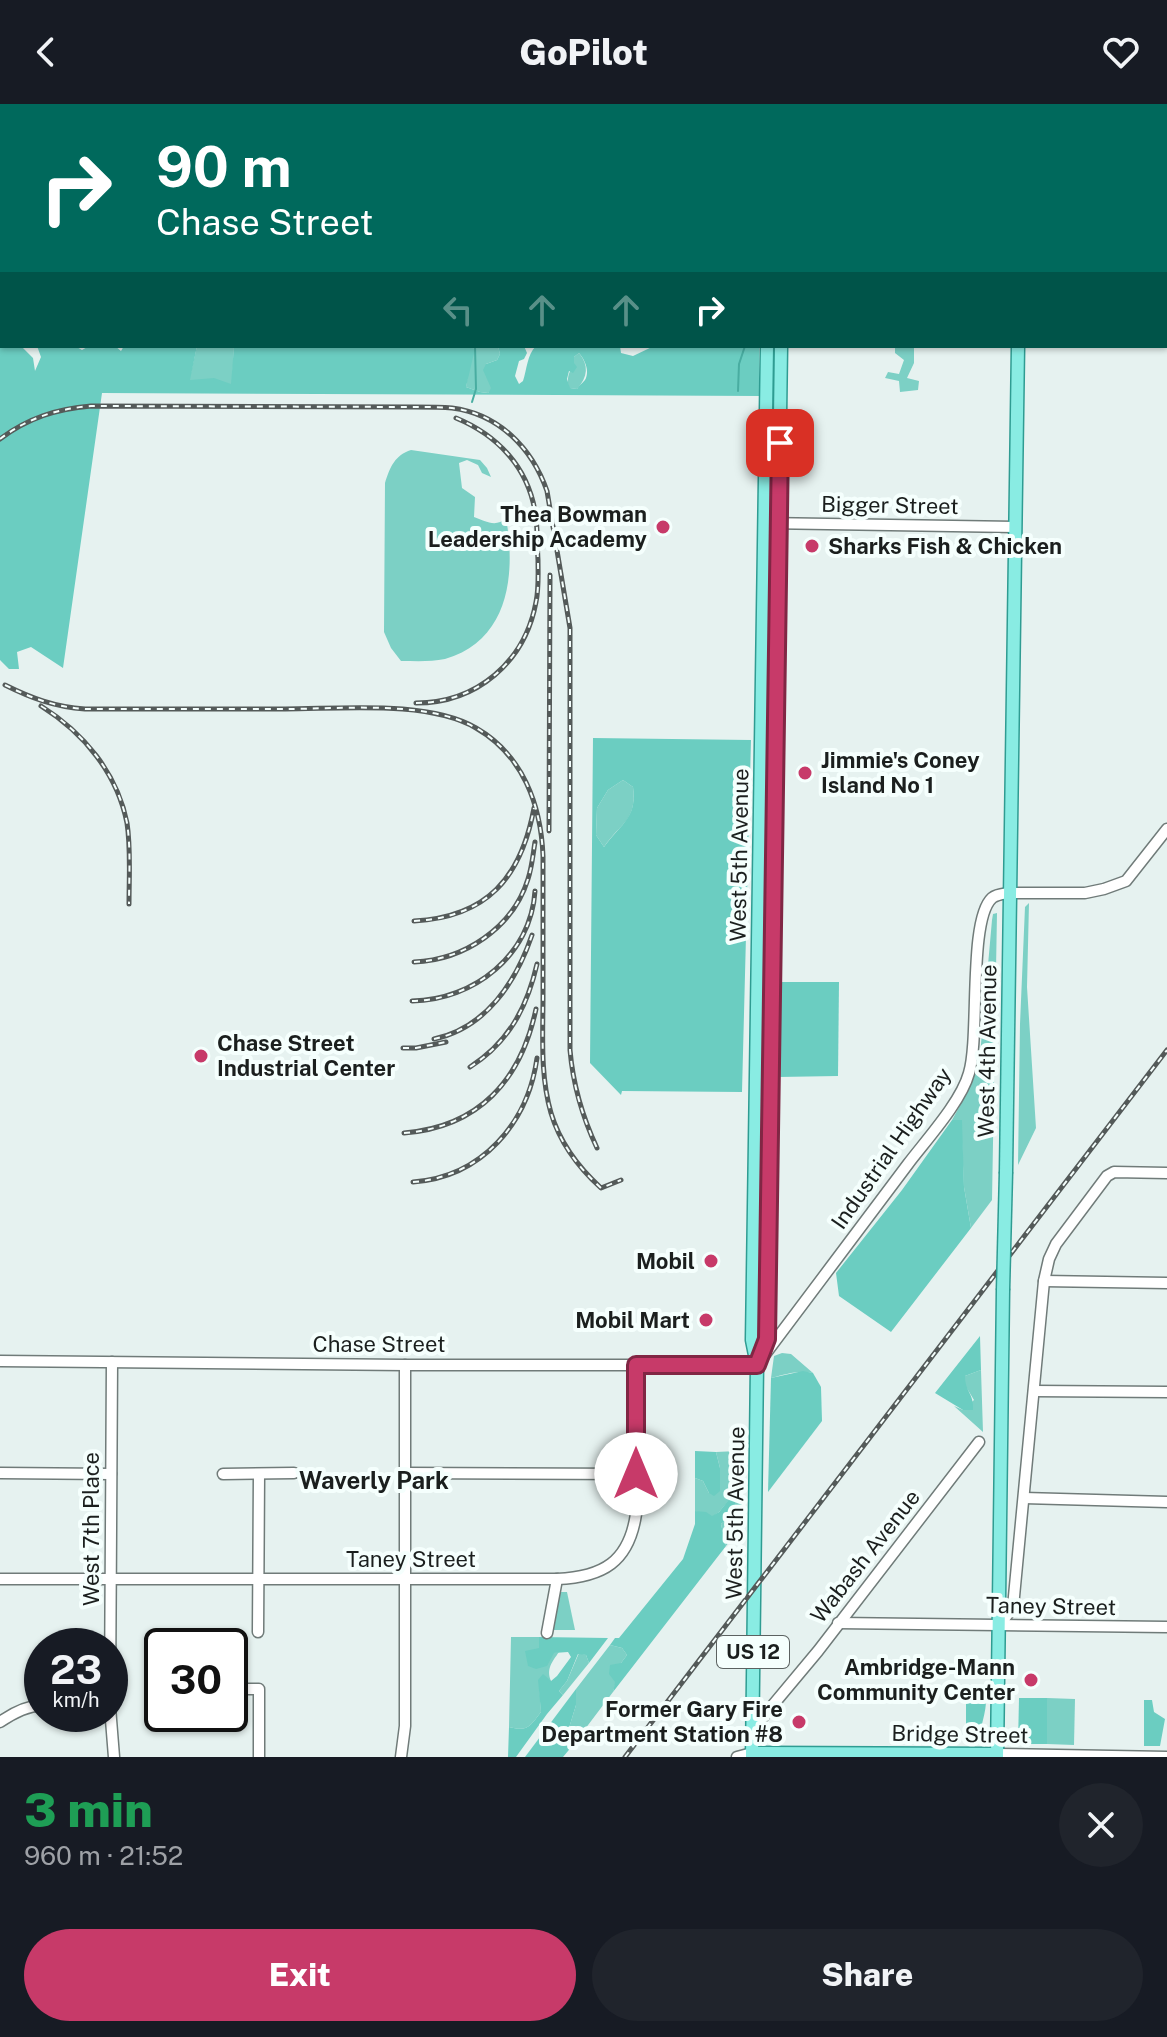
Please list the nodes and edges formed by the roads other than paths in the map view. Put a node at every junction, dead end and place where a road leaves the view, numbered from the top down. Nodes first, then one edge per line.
1 (767, 348) edge
2 (781, 348) edge
3 (1018, 348) edge
4 (765, 523) junction
5 (779, 523) junction
6 (1015, 527) junction
7 (763, 662) junction
8 (777, 662) junction
9 (1167, 829) edge
10 (1009, 893) junction
11 (757, 977) junction
12 (772, 977) junction
13 (1167, 1173) edge
14 (755, 1184) junction
15 (769, 1184) junction
16 (1044, 1281) junction
17 (1167, 1283) edge
18 (0, 1361) edge
19 (112, 1362) junction
20 (405, 1365) junction
21 (636, 1365) junction
22 (757, 1365) junction
23 (1034, 1391) junction
24 (1167, 1392) edge
25 (979, 1442) dead end
26 (0, 1473) edge
27 (294, 1473) dead end
28 (405, 1473) junction
29 (111, 1474) junction
30 (223, 1474) dead end
31 (259, 1474) junction
32 (636, 1474) junction
33 (1024, 1498) junction
34 (1167, 1502) edge
35 (0, 1579) edge
36 (111, 1579) junction
37 (259, 1579) junction
38 (406, 1579) junction
39 (557, 1579) junction
40 (838, 1623) junction
41 (999, 1626) junction
42 (1167, 1627) edge
43 (111, 1628) edge
44 (258, 1632) dead end
45 (547, 1633) dead end
46 (248, 1689) edge
47 (24, 1708) edge
48 (0, 1722) edge
49 (752, 1730) junction
50 (112, 1732) edge
51 (752, 1755) edge
52 (997, 1756) edge
53 (114, 1757) edge
54 (259, 1757) edge
55 (401, 1757) edge
56 (737, 1757) edge
57 (1167, 1757) edge

1 - 4 main road, West 5th Avenue / US 12
2 - 5 main road, West 5th Avenue / US 12
3 - 6 main road, West 4th Avenue
4 - 5 street, Bigger Street
4 - 7 main road, West 5th Avenue / US 12
5 - 6 street, Bigger Street
5 - 8 main road, West 5th Avenue / US 12
6 - 10 main road, West 4th Avenue
7 - 8 main road
7 - 11 main road, West 5th Avenue / US 12
8 - 12 main road, West 5th Avenue / US 12
9 - 10 street
10 - 22 street, Industrial Highway
10 - 41 main road, West 4th Avenue, bridge
11 - 12 main road
11 - 14 main road, West 5th Avenue / US 12
12 - 15 main road, West 5th Avenue / US 12
13 - 16 street
14 - 15 main road
14 - 22 main road, West 5th Avenue / US 12
15 - 22 main road, West 5th Avenue / US 12
16 - 17 street
16 - 23 street
18 - 19 street, Chase Street
19 - 20 street, Chase Street
19 - 29 street, West 7th Place
20 - 21 street, Chase Street
20 - 28 street
21 - 22 street, Chase Street
21 - 32 street, Taney Street
22 - 49 main road, West 5th Avenue / US 12
23 - 24 street
23 - 33 street
25 - 40 street, Wabash Avenue
26 - 29 street
27 - 31 street
28 - 32 street
28 - 38 street
29 - 36 street, West 7th Place
30 - 31 street
31 - 37 street
32 - 39 street, Taney Street
33 - 34 street
33 - 41 street
35 - 36 street, Taney Street
36 - 37 street, Taney Street
36 - 43 street, West 7th Place
37 - 38 street, Taney Street
37 - 44 street
38 - 39 street, Taney Street
38 - 55 street
39 - 45 street
40 - 41 street, Taney Street
40 - 49 street, Wabash Avenue
41 - 42 street, Taney Street
41 - 52 main road, West 4th Avenue
46 - 54 street
47 - 48 street
49 - 51 main road, West 5th Avenue / US 12
50 - 53 street
51 - 52 main road, Bridge Street
51 - 56 street
52 - 57 street, Bridge Street

